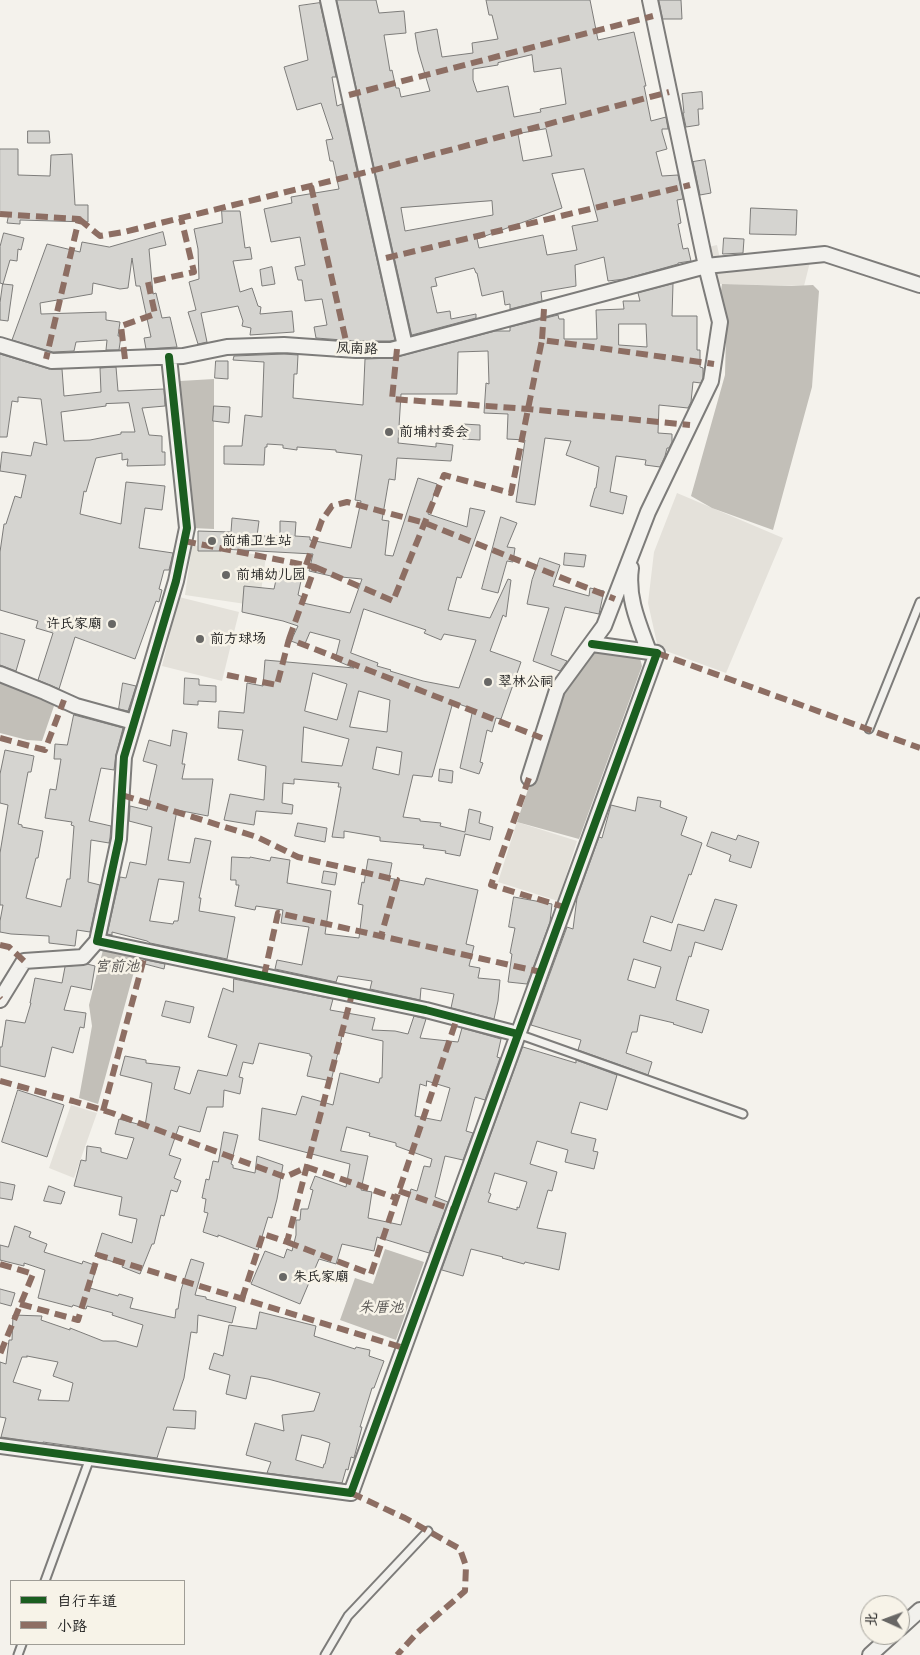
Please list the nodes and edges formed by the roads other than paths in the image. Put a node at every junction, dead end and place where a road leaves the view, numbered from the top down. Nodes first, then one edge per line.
1 (328, 0) edge
2 (650, 0) edge
3 (706, 266) junction
4 (920, 285) edge
5 (0, 345) edge
6 (406, 346) junction
7 (169, 357) junction
8 (632, 553) junction
9 (920, 602) edge
10 (592, 644) junction
11 (648, 649) dead end
12 (0, 674) edge
13 (134, 722) junction
14 (869, 730) dead end
15 (528, 778) dead end
16 (97, 941) junction
17 (0, 1000) edge
18 (518, 1034) junction
19 (743, 1114) dead end
20 (0, 1446) edge
21 (90, 1458) junction
22 (428, 1531) dead end
23 (45, 1580) edge
24 (920, 1610) edge
25 (910, 1619) edge
26 (881, 1645) edge
27 (325, 1655) edge
28 (870, 1655) edge

1 - 6 street
2 - 3 street
3 - 4 street, 凤南路
3 - 6 street, 凤南路
3 - 8 street
5 - 7 street, 凤南路
6 - 7 street, 凤南路
7 - 13 street
8 - 10 street
8 - 11 street
9 - 14 lane
10 - 15 street
10 - 18 street
12 - 13 street
13 - 16 street
16 - 17 street
16 - 18 street
18 - 19 lane
18 - 21 street
20 - 21 street
21 - 23 lane
22 - 27 lane
24 - 25 street
26 - 28 street

